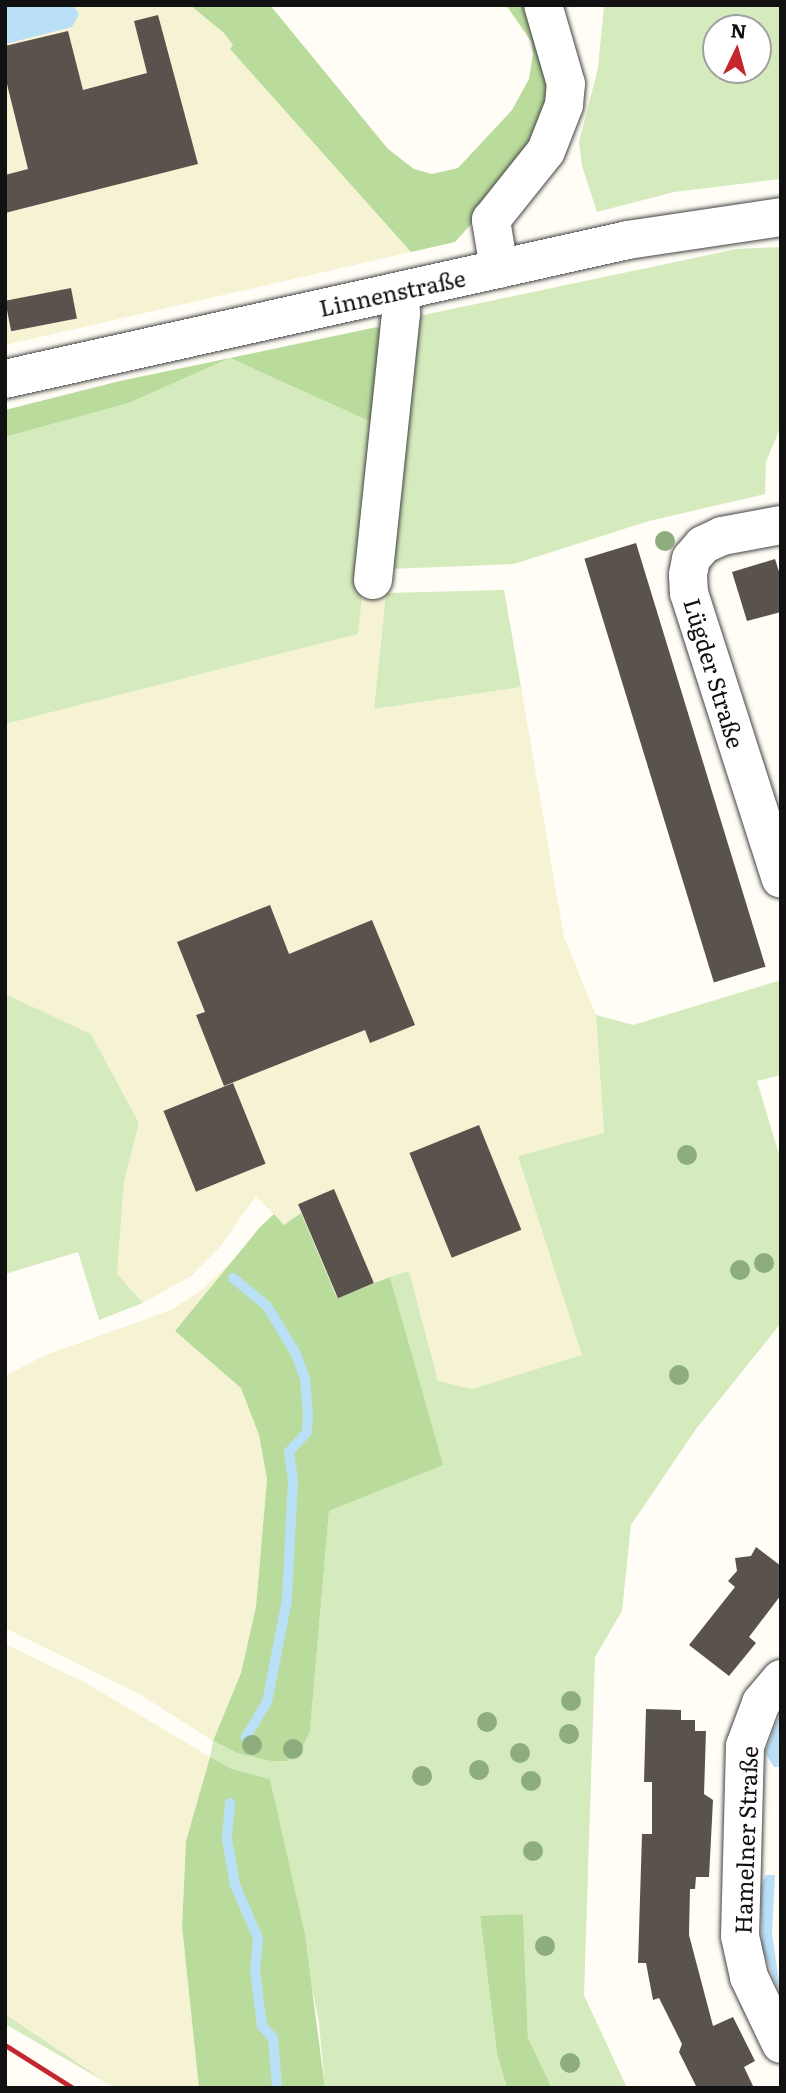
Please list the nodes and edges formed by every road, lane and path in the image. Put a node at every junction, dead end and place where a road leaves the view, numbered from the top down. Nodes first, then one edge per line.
1 (543, 5) edge
2 (781, 218) edge
3 (499, 269) junction
4 (400, 291) junction
5 (5, 379) edge
6 (781, 525) edge
7 (373, 580) dead end
8 (781, 879) edge
9 (781, 1679) edge
10 (781, 2044) edge

1 - 3 street
2 - 3 street, Linnenstraße
3 - 4 street, Linnenstraße
4 - 5 street, Linnenstraße
4 - 7 street
6 - 8 street, Lügder Straße
9 - 10 street, Hamelner Straße

